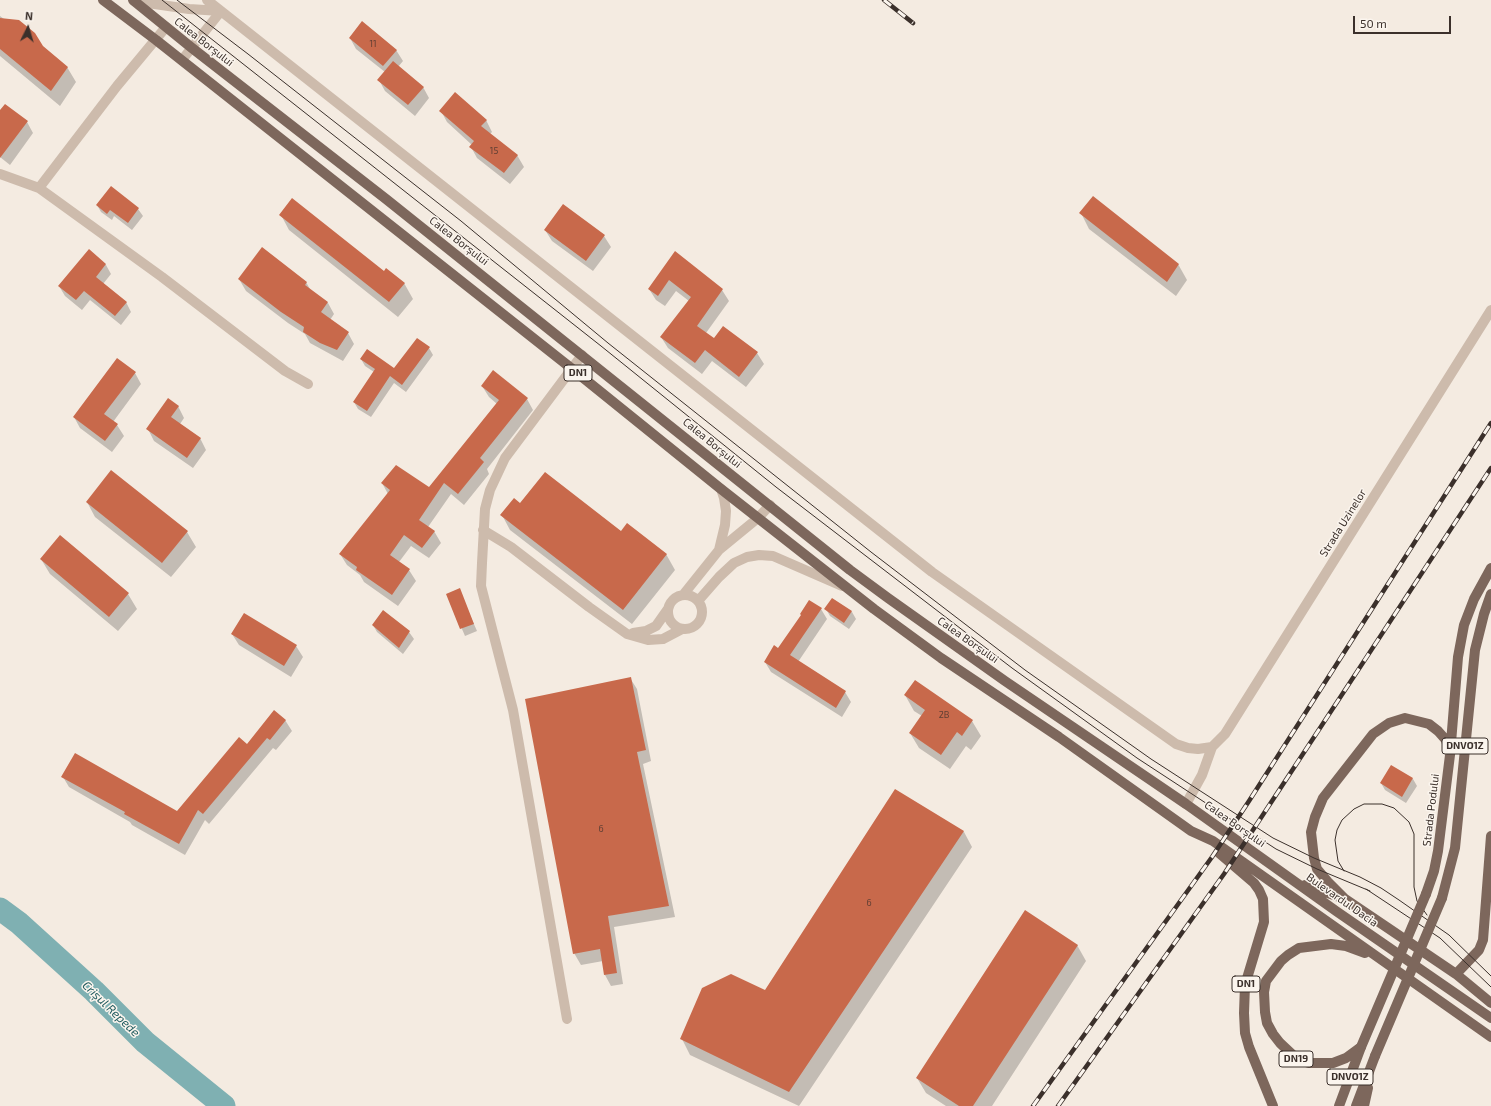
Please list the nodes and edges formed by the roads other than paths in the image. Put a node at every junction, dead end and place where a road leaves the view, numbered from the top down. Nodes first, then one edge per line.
1 (103, 0) edge
2 (133, 0) edge
3 (207, 0) edge
4 (222, 11) junction
5 (166, 27) junction
6 (156, 40) junction
7 (192, 48) junction
8 (182, 60) junction
9 (0, 174) edge
10 (39, 188) junction
11 (1491, 310) edge
12 (582, 355) junction
13 (571, 368) junction
14 (308, 384) dead end
15 (720, 489) junction
16 (770, 505) junction
17 (758, 518) junction
18 (483, 530) junction
19 (719, 550) junction
20 (1491, 568) edge
21 (848, 589) junction
22 (1491, 594) edge
23 (683, 595) junction
24 (698, 601) junction
25 (668, 609) junction
26 (682, 629) junction
27 (627, 634) junction
28 (1212, 747) junction
29 (1450, 755) junction
30 (1186, 804) junction
31 (1191, 831) junction
32 (1491, 836) edge
33 (1294, 881) junction
34 (1345, 899) junction
35 (1374, 955) junction
36 (1456, 974) junction
37 (1491, 1003) edge
38 (567, 1018) dead end
39 (1491, 1018) edge
40 (1491, 1037) edge
41 (1361, 1047) junction
42 (1375, 1056) junction
43 (1273, 1106) edge
44 (1339, 1106) edge
45 (1356, 1106) edge
46 (1364, 1106) edge

1 - 6 main road, DN1
2 - 4 street
2 - 5 main road, Calea Borșului / DN1
3 - 4 street
4 - 7 street
4 - 28 street
5 - 6 street
5 - 7 main road, Calea Borșului / DN1
6 - 8 main road, DN1
6 - 10 street
7 - 8 street
7 - 12 main road, Calea Borșului / DN1
8 - 13 main road, DN1
9 - 10 street
10 - 14 street
11 - 28 street, Strada Uzinelor
12 - 13 street
12 - 16 main road, Calea Borșului / DN1
13 - 15 main road, DN1
13 - 18 street
15 - 17 main road, DN1
15 - 19 street
16 - 17 street
16 - 30 main road, Calea Borșului / DN1
17 - 19 street
17 - 21 main road, DN1
18 - 27 street
18 - 38 street
19 - 23 street
20 - 29 main road, Strada Podului / DNVO1Z
21 - 24 street
21 - 31 main road, DN1
22 - 42 main road, DNVO1Z, bridge
23 - 24 street
23 - 25 street
24 - 26 street
25 - 26 street
25 - 27 street
26 - 27 street
28 - 30 street
29 - 34 main road
29 - 41 main road, Strada Podului / DNVO1Z, bridge
30 - 33 main road, Calea Borșului / DN1
31 - 35 main road, DN1
31 - 43 main road, DN1
32 - 36 main road
33 - 34 main road, Bulevardul Dacia / DN1
33 - 39 main road, Bulevardul Dacia / DN1
34 - 36 main road, Bulevardul Dacia / DN1
35 - 40 main road, DN1
35 - 41 main road, DN19
36 - 37 main road, DN1
41 - 44 main road, DNVO1Z
42 - 45 main road, DNVO1Z
42 - 46 main road

